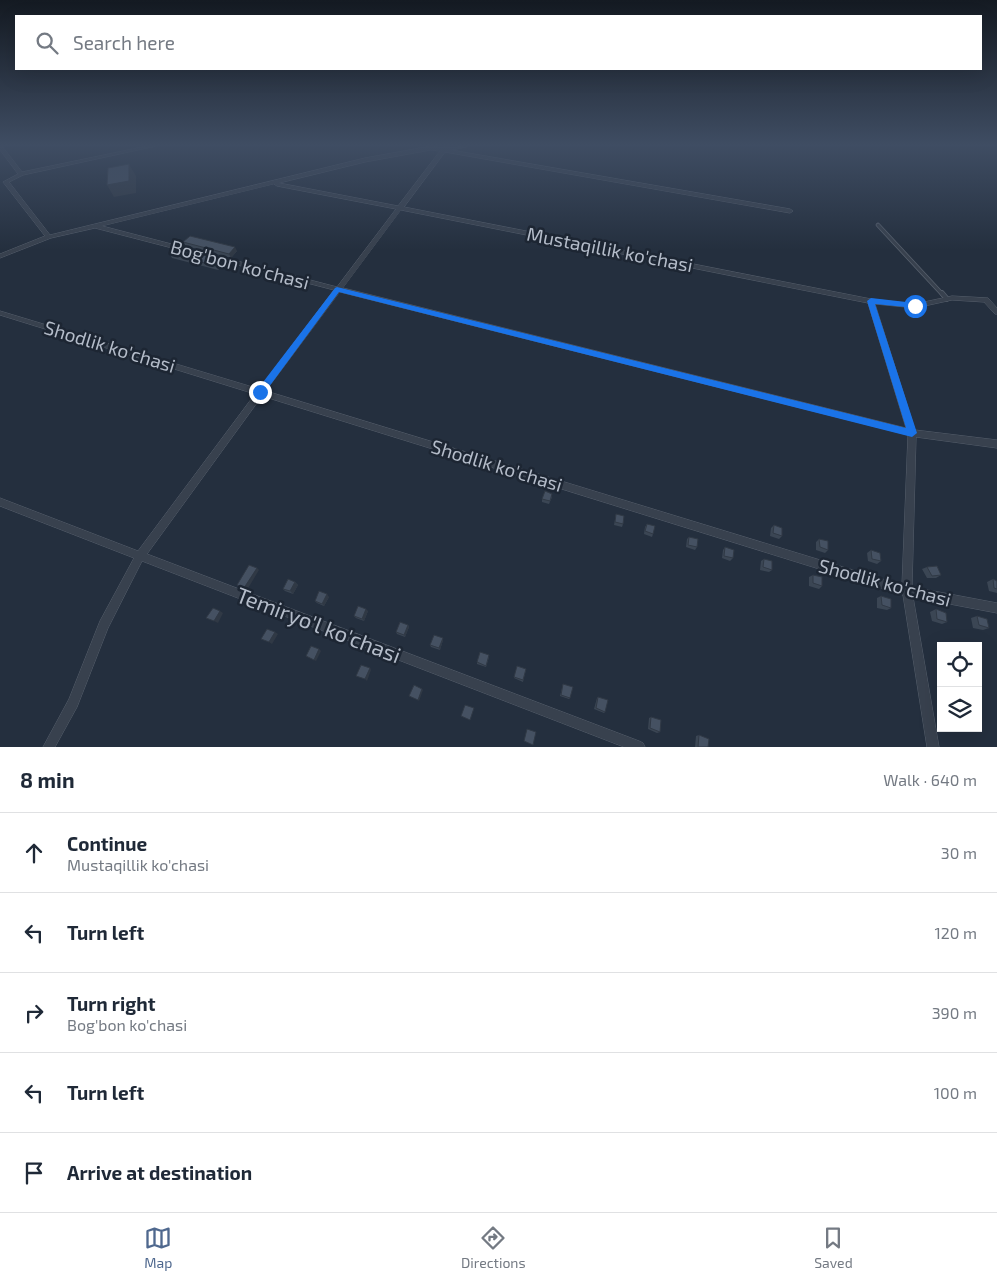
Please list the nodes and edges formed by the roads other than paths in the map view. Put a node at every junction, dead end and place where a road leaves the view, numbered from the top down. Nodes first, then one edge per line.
1 (281, 181) edge
2 (421, 181) edge
3 (625, 181) edge
4 (3, 183) edge
5 (272, 183) junction
6 (400, 208) junction
7 (790, 211) dead end
8 (878, 225) dead end
9 (96, 226) junction
10 (49, 237) junction
11 (0, 256) edge
12 (337, 289) junction
13 (947, 299) junction
14 (871, 301) junction
15 (997, 312) edge
16 (0, 313) edge
17 (260, 392) junction
18 (912, 433) junction
19 (997, 444) edge
20 (0, 502) edge
21 (140, 556) junction
22 (907, 591) junction
23 (997, 608) edge
24 (49, 747) edge
25 (639, 747) edge
26 (933, 747) edge

1 - 5 street, Bog'bon ko'chasi
2 - 6 street
3 - 7 street
4 - 10 street
5 - 6 street, Mustaqillik ko'chasi
5 - 9 street, Bog'bon ko'chasi
6 - 12 street
6 - 14 street, Mustaqillik ko'chasi
8 - 13 lane
9 - 10 street, Bog'bon ko'chasi
9 - 12 street, Bog'bon ko'chasi
10 - 11 street, Bog'bon ko'chasi
12 - 17 street
12 - 18 street, Bog'bon ko'chasi
13 - 14 street, Mustaqillik ko'chasi
13 - 15 street, Mustaqillik ko'chasi
14 - 18 street
16 - 17 street, Shodlik ko'chasi
17 - 21 street
17 - 22 street, Shodlik ko'chasi
18 - 19 street, Bog'bon ko'chasi
18 - 22 street
20 - 21 street, Temiryo'l ko'chasi
21 - 24 street
21 - 25 street, Temiryo'l ko'chasi
22 - 23 street, Shodlik ko'chasi
22 - 26 street

